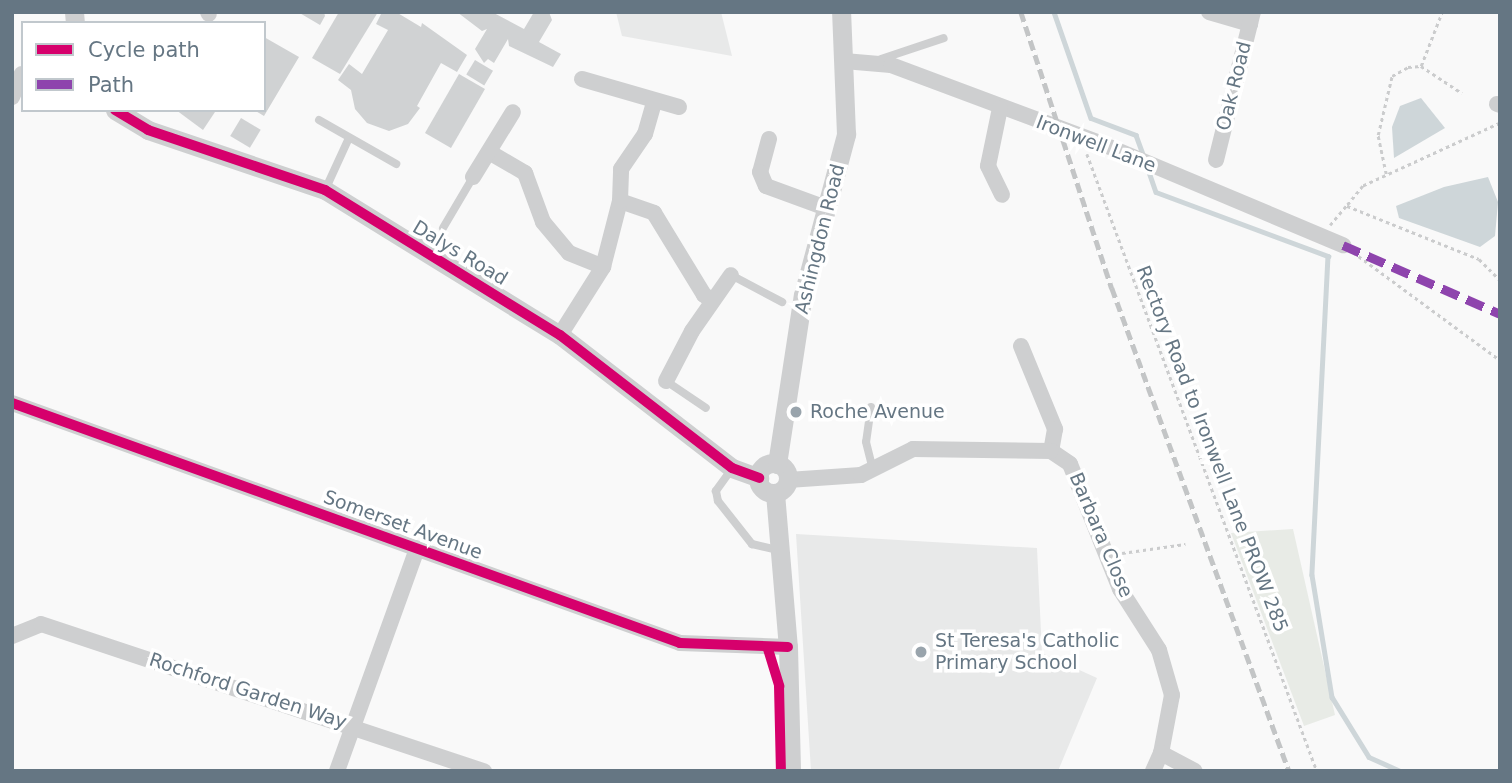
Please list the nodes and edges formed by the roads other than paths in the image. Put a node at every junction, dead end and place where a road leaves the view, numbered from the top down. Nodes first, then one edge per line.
1 (841, 12) edge
2 (1209, 12) edge
3 (1251, 18) edge
4 (944, 38) dead end
5 (844, 61) junction
6 (872, 61) junction
7 (21, 76) edge
8 (582, 79) dead end
9 (12, 97) edge
10 (654, 102) junction
11 (679, 107) dead end
12 (1000, 108) junction
13 (118, 112) edge
14 (513, 112) dead end
15 (319, 120) dead end
16 (769, 139) dead end
17 (348, 140) junction
18 (489, 152) junction
19 (1216, 160) dead end
20 (396, 164) dead end
21 (472, 177) joint
22 (325, 190) junction
23 (1002, 195) dead end
24 (621, 201) junction
25 (826, 208) junction
26 (443, 228) dead end
27 (1343, 245) road end
28 (603, 267) junction
29 (731, 275) joint
30 (712, 300) junction
31 (782, 302) dead end
32 (560, 335) junction
33 (1021, 346) dead end
34 (666, 381) joint
35 (12, 402) edge
36 (871, 407) dead end
37 (706, 408) dead end
38 (1051, 451) junction
39 (733, 468) junction
40 (873, 470) junction
41 (780, 479) junction
42 (416, 549) junction
43 (779, 550) junction
44 (12, 636) edge
45 (788, 647) junction
46 (351, 725) junction
47 (1161, 753) junction
48 (337, 771) edge
49 (484, 771) edge
50 (791, 771) edge
51 (1153, 771) edge
52 (1195, 771) edge

1 - 5 street, Ashingdon Road
2 - 3 street
3 - 19 street, Oak Road
4 - 6 lane
5 - 6 street, Ironwell Lane
5 - 25 street, Ashingdon Road
6 - 12 street, Ironwell Lane
7 - 9 street
8 - 10 street
10 - 11 street
10 - 24 street
12 - 23 street
12 - 27 street, Ironwell Lane
13 - 22 street, Dalys Road
14 - 18 street
15 - 17 lane
16 - 25 street
17 - 20 lane
17 - 22 lane
18 - 21 street
18 - 28 street
21 - 26 lane
22 - 32 street, Dalys Road
24 - 28 street
24 - 30 street
25 - 41 street, Ashingdon Road
28 - 32 street
29 - 30 street
29 - 31 lane
30 - 34 street
32 - 39 street, Dalys Road
33 - 38 street
34 - 37 lane
35 - 42 street, Somerset Avenue
36 - 40 lane
38 - 40 street
38 - 47 street, Barbara Close
39 - 41 street, Dalys Road
39 - 43 lane
40 - 41 street
41 - 43 street, Ashingdon Road
42 - 45 street, Somerset Avenue
42 - 46 street
43 - 45 street, Ashingdon Road
44 - 46 street, Rochford Garden Way
45 - 50 street, Ashingdon Road
46 - 48 street
46 - 49 street, Rochford Garden Way
47 - 51 street, Barbara Close
47 - 52 street

